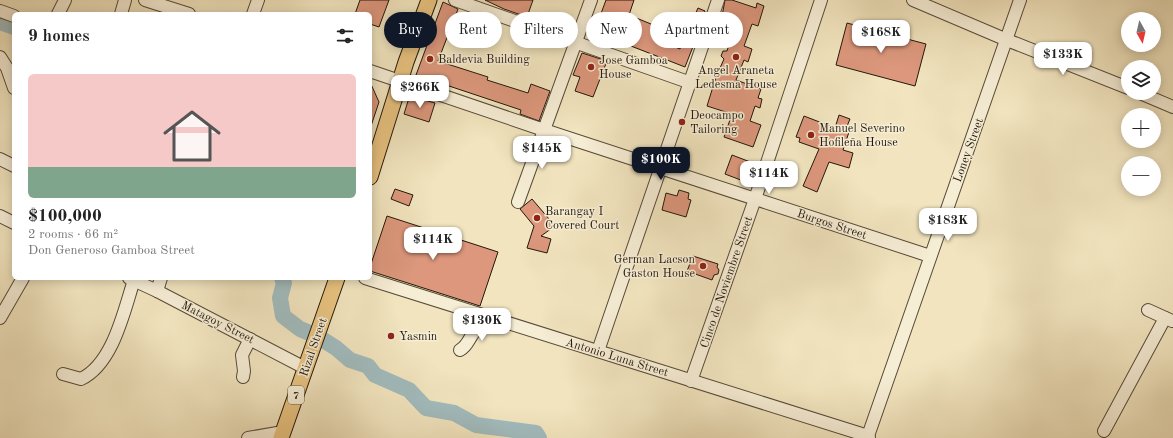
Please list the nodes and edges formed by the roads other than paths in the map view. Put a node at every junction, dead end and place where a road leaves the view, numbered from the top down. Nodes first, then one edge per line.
1 (65, 0) edge
2 (125, 0) edge
3 (145, 0) edge
4 (258, 0) edge
5 (429, 0) edge
6 (455, 0) edge
7 (591, 0) edge
8 (718, 0) edge
9 (820, 0) edge
10 (913, 0) edge
11 (1020, 0) edge
12 (0, 11) edge
13 (59, 12) edge
14 (122, 12) edge
15 (183, 12) edge
16 (254, 12) edge
17 (12, 15) edge
18 (510, 20) edge
19 (578, 37) edge
20 (1007, 40) junction
21 (578, 44) edge
22 (574, 48) edge
23 (0, 57) edge
24 (372, 72) edge
25 (400, 80) junction
26 (12, 82) edge
27 (690, 84) junction
28 (1121, 85) edge
29 (1156, 100) edge
30 (1173, 107) edge
31 (544, 130) junction
32 (0, 159) edge
33 (12, 165) edge
34 (661, 168) junction
35 (372, 171) edge
36 (755, 199) junction
37 (518, 202) dead end
38 (0, 216) edge
39 (12, 222) edge
40 (930, 256) junction
41 (22, 280) edge
42 (131, 280) edge
43 (133, 280) edge
44 (160, 280) edge
45 (336, 280) edge
46 (371, 280) edge
47 (157, 290) junction
48 (1148, 310) dead end
49 (487, 316) junction
50 (0, 318) edge
51 (1169, 320) edge
52 (250, 338) junction
53 (460, 350) dead end
54 (598, 351) junction
55 (305, 368) junction
56 (63, 374) dead end
57 (243, 377) dead end
58 (691, 381) junction
59 (1104, 431) dead end
60 (282, 435) edge
61 (868, 437) edge
62 (248, 438) edge

1 - 13 street
2 - 14 street
3 - 15 street
4 - 16 street
5 - 25 main road
6 - 18 street
7 - 19 street
8 - 27 street
9 - 36 street, Cinco de Noviembre Street
10 - 20 street
11 - 20 street, Loney Street
12 - 17 street
20 - 28 street
20 - 40 street, Loney Street
21 - 27 street
22 - 31 street
23 - 26 street
24 - 25 street, Burgos Street
25 - 31 street, Burgos Street
25 - 35 main road
27 - 34 street
29 - 30 street
31 - 34 street, Burgos Street
31 - 37 street
32 - 33 street
34 - 36 street, Burgos Street
34 - 54 street
36 - 40 street, Burgos Street
36 - 58 street, Cinco de Noviembre Street
38 - 39 street
40 - 61 street, Loney Street
41 - 50 street
42 - 56 street
43 - 47 street, Matagoy Street
44 - 47 street
45 - 55 main road, Rizal Street / 7
46 - 49 street, Antonio Luna Street
47 - 52 street, Matagoy Street
48 - 51 street
49 - 53 street
49 - 54 street, Antonio Luna Street
51 - 59 street
52 - 55 street, Matagoy Street
52 - 57 street
54 - 58 street, Antonio Luna Street
55 - 60 main road, Rizal Street / 7
58 - 61 street, Antonio Luna Street
60 - 62 street

